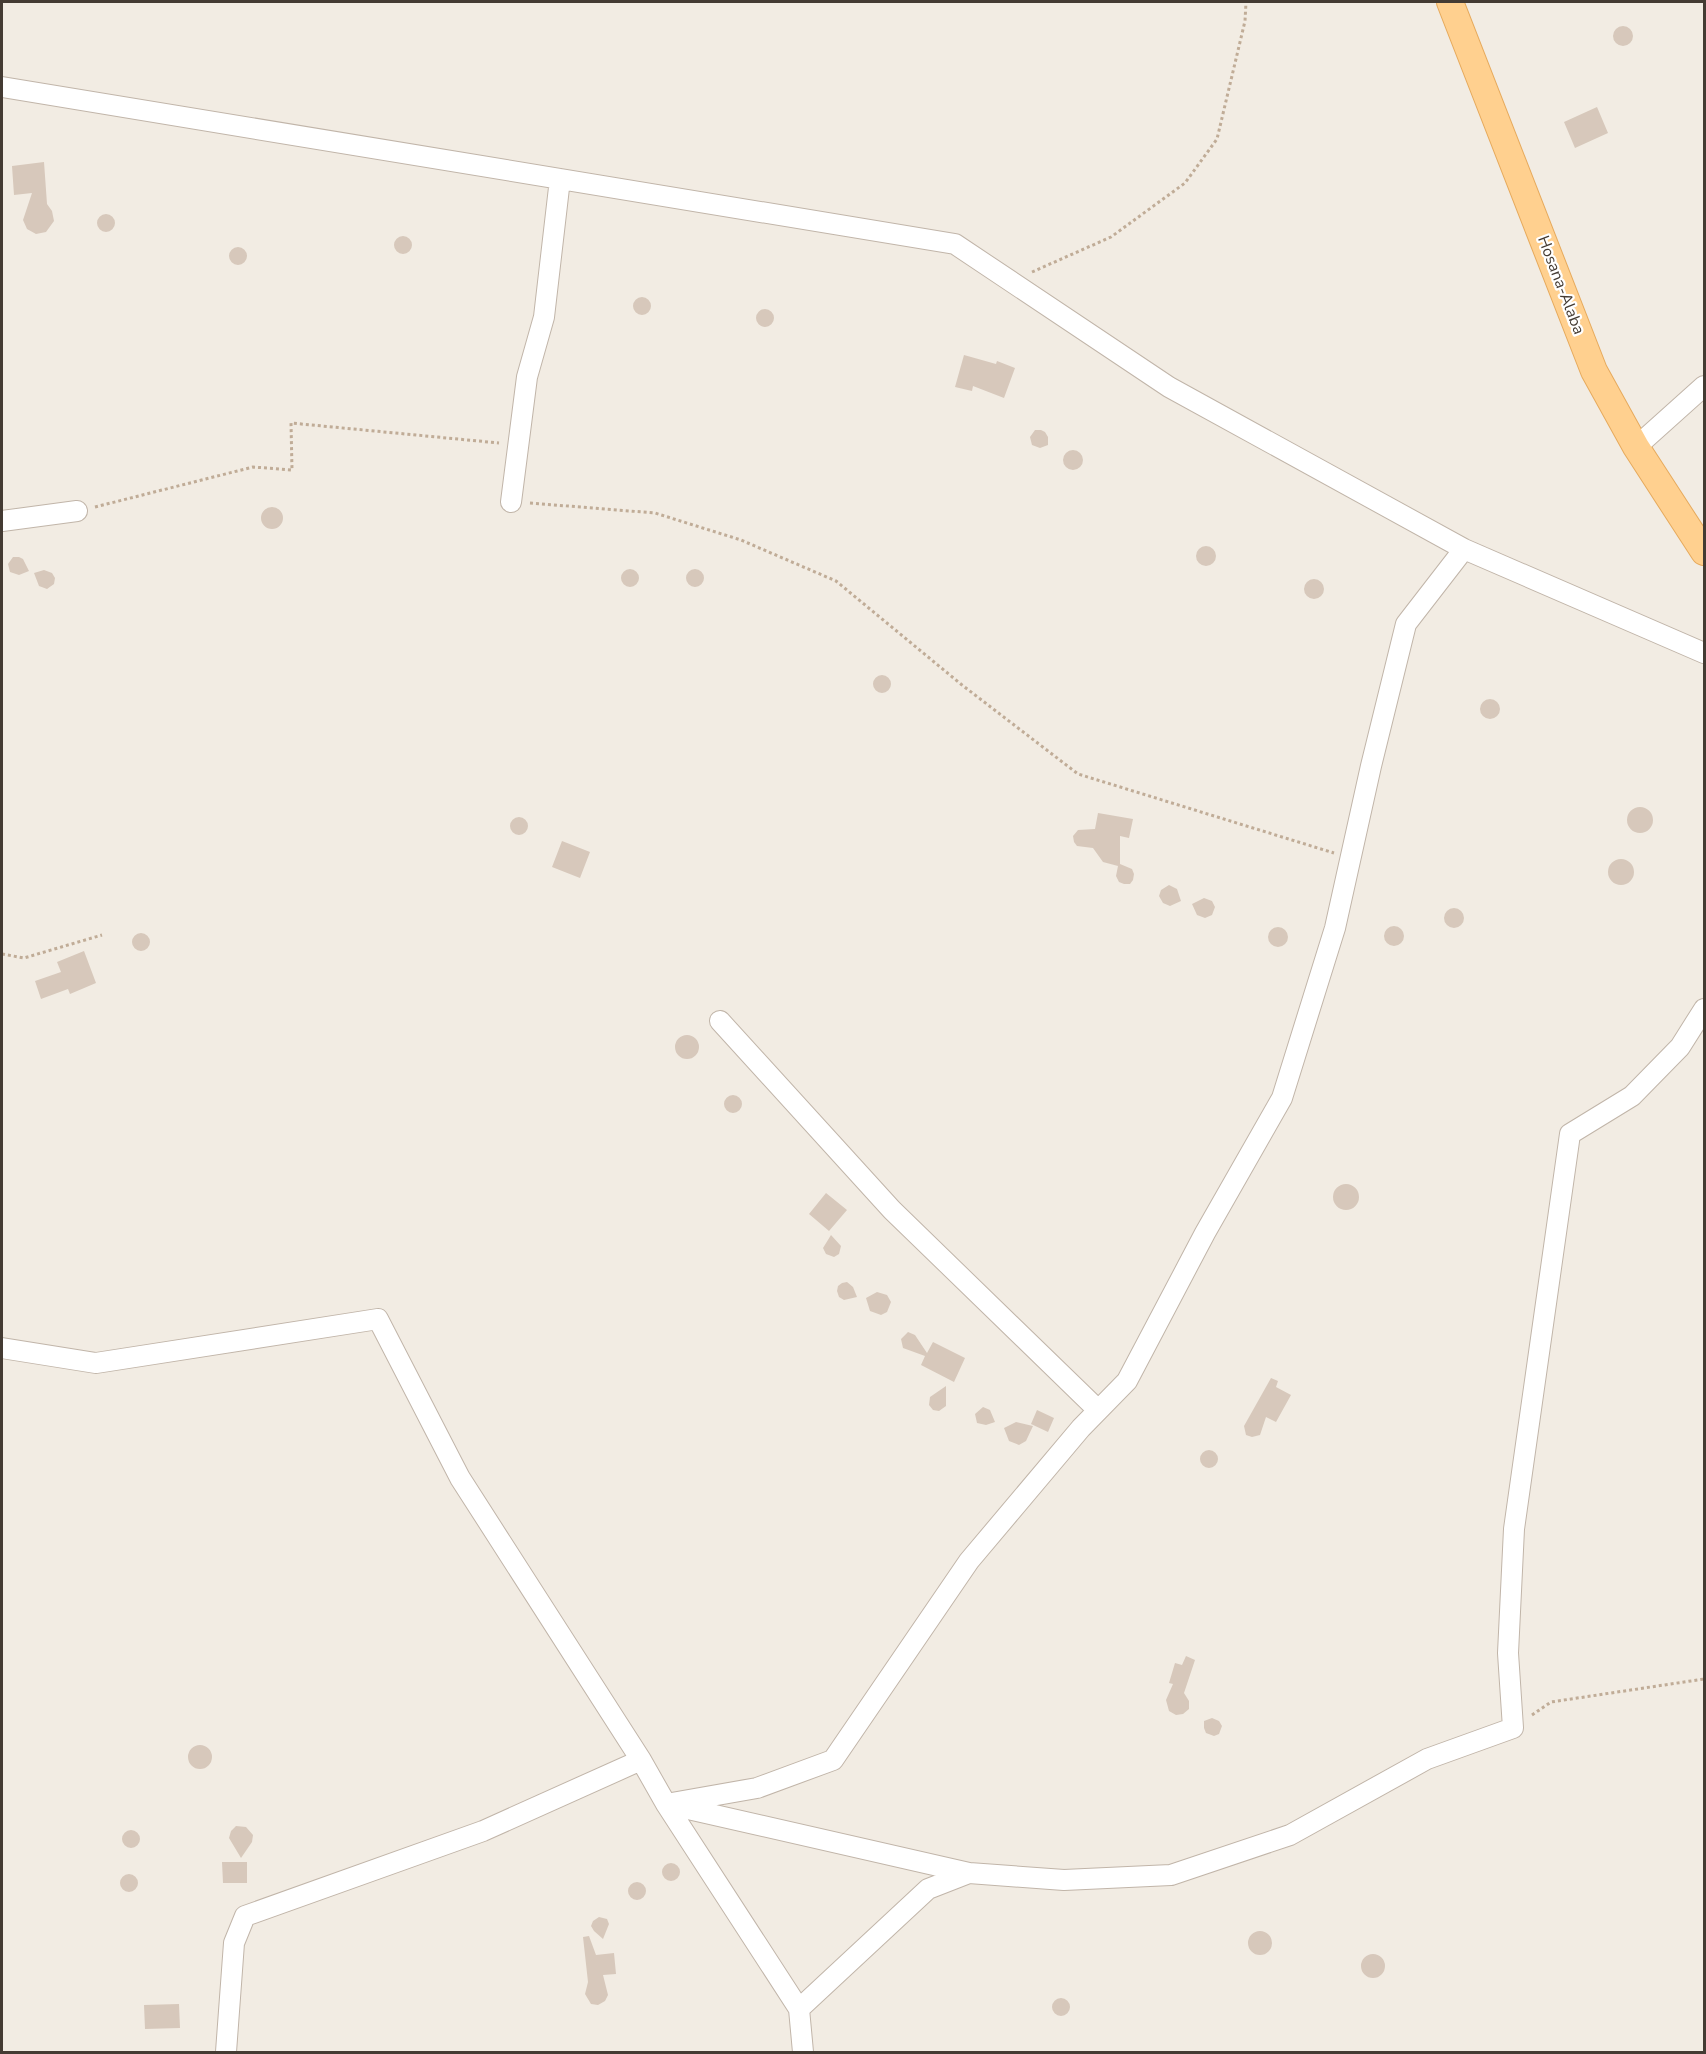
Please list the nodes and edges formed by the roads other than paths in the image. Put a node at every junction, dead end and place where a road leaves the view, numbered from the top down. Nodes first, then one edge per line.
1 (1450, 2) edge
2 (2, 87) edge
3 (560, 179) junction
4 (1704, 386) edge
5 (1636, 447) junction
6 (511, 501) road end
7 (77, 511) road end
8 (2, 521) edge
9 (1464, 549) junction
10 (1704, 552) edge
11 (1704, 653) edge
12 (1704, 1009) edge
13 (720, 1021) dead end
14 (2, 1348) edge
15 (1098, 1410) junction
16 (641, 1760) junction
17 (666, 1804) junction
18 (969, 1873) junction
19 (799, 2009) junction
20 (226, 2052) edge
21 (803, 2052) edge

1 - 5 main road, Hosana-Alaba
2 - 3 street
3 - 6 street
3 - 9 street
4 - 5 street
5 - 10 main road, Hosana-Alaba
7 - 8 street
9 - 11 street
9 - 15 street
12 - 18 street
13 - 15 street
14 - 16 street
15 - 17 street
16 - 17 street
16 - 20 street
17 - 18 street
17 - 19 street
18 - 19 street
19 - 21 street

